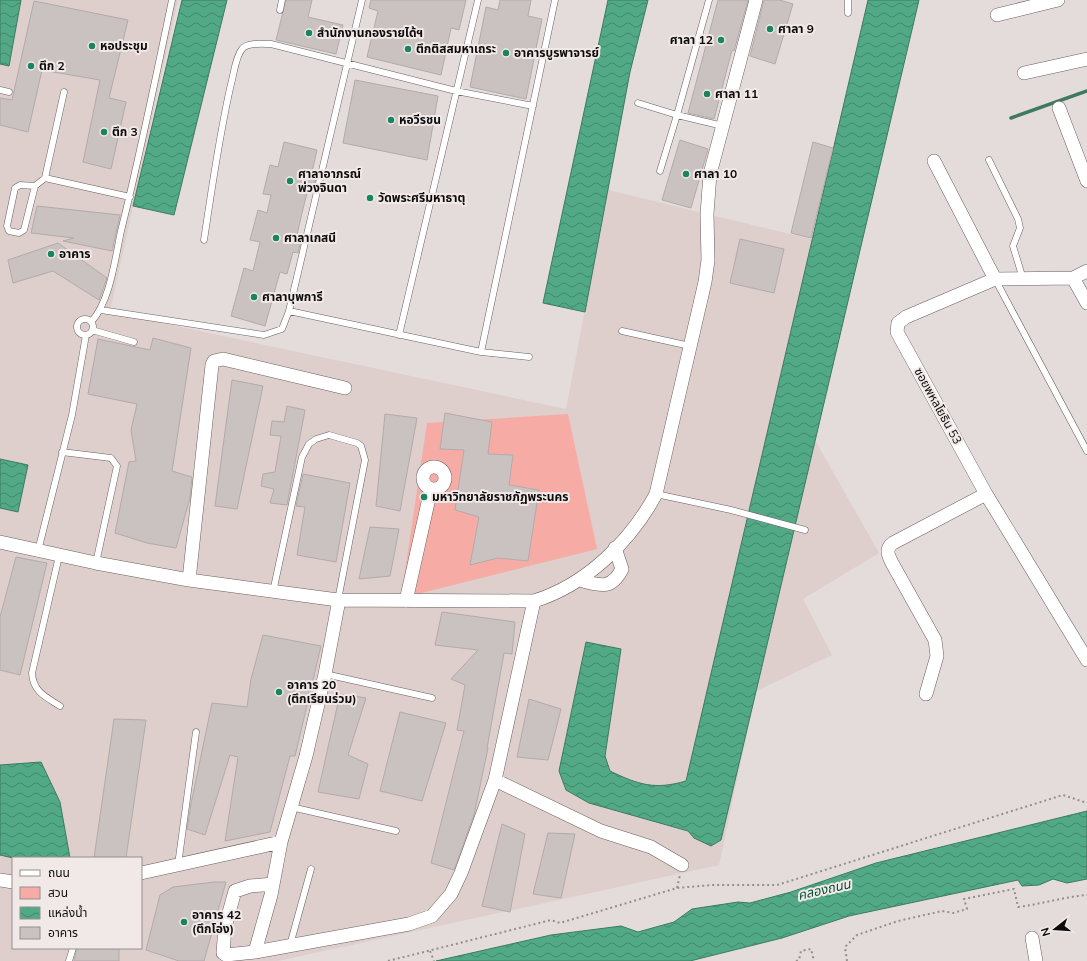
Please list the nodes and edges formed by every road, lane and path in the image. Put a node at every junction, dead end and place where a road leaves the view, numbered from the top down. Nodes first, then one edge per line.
1 (172, 0) edge
2 (282, 0) edge
3 (362, 0) edge
4 (478, 0) edge
5 (555, 0) edge
6 (709, 0) edge
7 (756, 0) edge
8 (848, 0) edge
9 (1058, 0) edge
10 (280, 10) dead end
11 (848, 13) dead end
12 (997, 15) dead end
13 (1087, 58) edge
14 (348, 64) junction
15 (1024, 73) dead end
16 (0, 90) edge
17 (456, 91) junction
18 (9, 92) dead end
19 (64, 92) dead end
20 (638, 103) dead end
21 (533, 106) junction
22 (1059, 108) dead end
23 (677, 115) junction
24 (723, 126) junction
25 (989, 160) dead end
26 (934, 161) dead end
27 (660, 171) dead end
28 (45, 178) junction
29 (1087, 181) edge
30 (35, 186) junction
31 (130, 197) junction
32 (204, 240) dead end
33 (1087, 271) edge
34 (1073, 278) junction
35 (996, 279) junction
36 (1024, 279) junction
37 (1087, 303) edge
38 (101, 310) junction
39 (289, 311) junction
40 (91, 322) junction
41 (92, 330) junction
42 (622, 331) dead end
43 (86, 335) junction
44 (399, 335) junction
45 (134, 342) dead end
46 (690, 346) junction
47 (481, 352) junction
48 (529, 357) dead end
49 (345, 388) dead end
50 (1087, 451) edge
51 (62, 452) junction
52 (431, 489) dead end
53 (656, 494) junction
54 (986, 494) junction
55 (805, 530) dead end
56 (0, 542) edge
57 (615, 548) junction
58 (38, 551) junction
59 (59, 556) junction
60 (96, 563) junction
61 (189, 580) junction
62 (579, 580) junction
63 (272, 592) junction
64 (338, 600) junction
65 (534, 601) junction
66 (406, 602) junction
67 (1087, 661) edge
68 (325, 674) junction
69 (926, 694) dead end
70 (432, 698) dead end
71 (60, 706) dead end
72 (196, 732) dead end
73 (495, 780) junction
74 (1087, 803) edge
75 (290, 807) junction
76 (396, 831) dead end
77 (281, 842) junction
78 (178, 865) junction
79 (682, 865) dead end
80 (311, 869) dead end
81 (142, 873) edge
82 (0, 880) edge
83 (12, 882) edge
84 (273, 884) junction
85 (1087, 895) edge
86 (1032, 938) dead end
87 (290, 946) junction
88 (73, 949) edge
89 (430, 950) junction
90 (255, 952) junction
91 (69, 961) edge
92 (388, 961) edge
93 (434, 961) edge
94 (796, 961) edge
95 (814, 961) edge
96 (847, 961) edge
97 (1036, 961) edge

1 - 31 lane
2 - 10 lane
3 - 14 lane
4 - 17 lane
5 - 21 lane
6 - 23 lane
7 - 24 street
8 - 11 lane
9 - 12 street
13 - 15 street
14 - 17 lane
14 - 32 lane
14 - 39 lane
16 - 18 lane
17 - 21 lane
17 - 44 lane
19 - 28 lane
20 - 23 lane
21 - 47 lane
22 - 29 street
23 - 24 lane
23 - 27 lane
24 - 46 street
25 - 36 lane
26 - 35 street
28 - 30 lane
28 - 31 lane
30 - 30 lane
31 - 38 lane
33 - 34 street, ซอยพหลโยธิน 53
34 - 36 street, ซอยพหลโยธิน 53
34 - 37 street
35 - 36 street, ซอยพหลโยธิน 53
35 - 50 lane
35 - 54 street, ซอยพหลโยธิน 53
38 - 39 lane
38 - 40 lane
39 - 44 lane
40 - 41 lane
40 - 43 lane
41 - 43 lane
41 - 45 lane
42 - 46 lane
43 - 51 lane
44 - 47 lane
46 - 53 street
47 - 48 lane
49 - 61 street
51 - 58 lane
51 - 60 lane
52 - 66 street
53 - 55 lane
53 - 57 street
54 - 67 street, ซอยพหลโยธิน 53
54 - 69 street
56 - 58 street
57 - 62 street
57 - 62 street
58 - 59 street
59 - 60 street
59 - 71 lane
60 - 61 street
61 - 63 street
62 - 65 street
63 - 64 street
63 - 64 lane
64 - 66 street
64 - 68 street
65 - 66 street
65 - 73 street
68 - 70 lane
68 - 75 street
72 - 78 lane
73 - 79 street
73 - 87 street
74 - 89 path
75 - 76 lane
75 - 77 street
77 - 78 street
77 - 84 street
78 - 81 street
80 - 87 lane
82 - 83 street
84 - 90 street
84 - 90 street
85 - 96 path
86 - 97 street
87 - 90 street
88 - 91 lane
89 - 92 path
89 - 93 path
94 - 95 path

